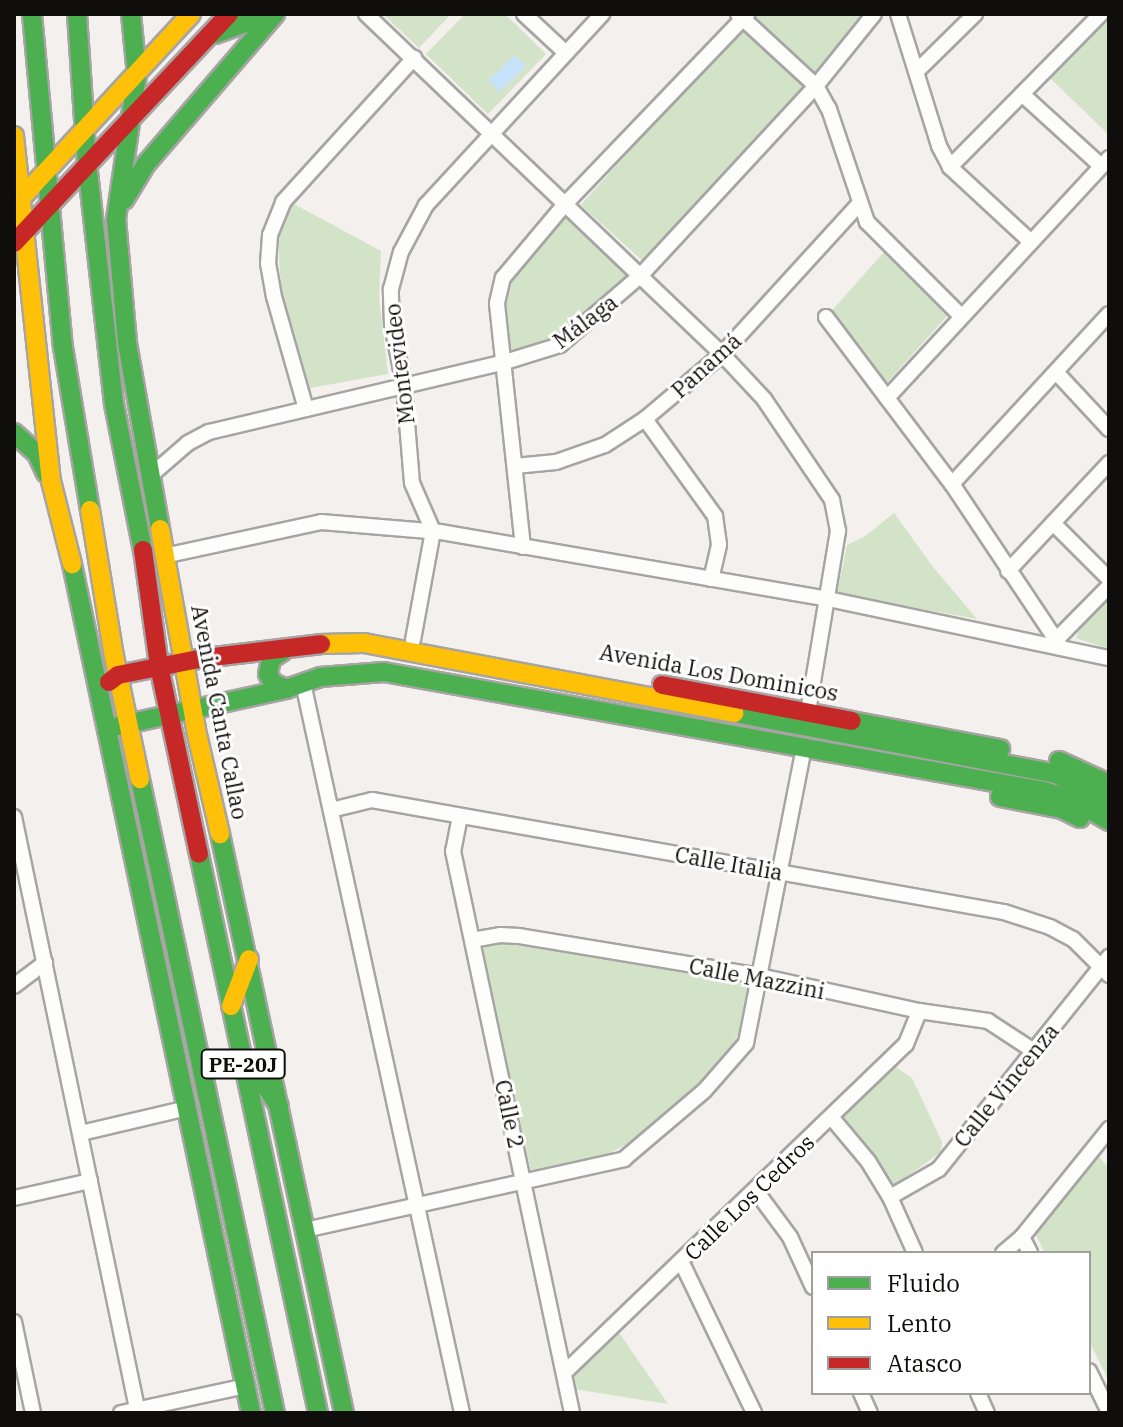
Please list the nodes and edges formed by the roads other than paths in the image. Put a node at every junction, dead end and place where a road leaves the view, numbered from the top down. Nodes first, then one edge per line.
1 (32, 14) edge
2 (77, 14) edge
3 (131, 14) edge
4 (191, 14) edge
5 (229, 14) edge
6 (272, 14) edge
7 (366, 14) edge
8 (524, 14) edge
9 (602, 14) edge
10 (874, 14) edge
11 (898, 14) edge
12 (975, 14) edge
13 (1101, 14) edge
14 (742, 15) edge
15 (209, 36) junction
16 (566, 53) junction
17 (414, 58) junction
18 (918, 70) junction
19 (137, 75) junction
20 (816, 86) junction
21 (1022, 94) junction
22 (133, 115) junction
23 (86, 129) junction
24 (491, 132) junction
25 (14, 136) edge
26 (1105, 162) edge
27 (87, 163) junction
28 (950, 167) junction
29 (16, 171) edge
30 (47, 171) junction
31 (17, 203) edge
32 (566, 203) junction
33 (859, 204) junction
34 (50, 205) junction
35 (116, 219) junction
36 (19, 238) edge
37 (1031, 242) junction
38 (641, 275) junction
39 (20, 281) edge
40 (1109, 314) edge
41 (826, 317) dead end
42 (962, 317) junction
43 (722, 354) junction
44 (505, 362) junction
45 (1056, 372) junction
46 (404, 385) junction
47 (887, 398) junction
48 (306, 409) junction
49 (645, 419) junction
50 (1109, 429) edge
51 (14, 433) edge
52 (1109, 463) edge
53 (515, 466) junction
54 (150, 476) junction
55 (51, 481) junction
56 (952, 484) junction
57 (1053, 523) junction
58 (433, 531) junction
59 (523, 547) junction
60 (164, 556) junction
61 (1008, 571) junction
62 (711, 579) junction
63 (1109, 579) edge
64 (1109, 586) edge
65 (828, 599) junction
66 (413, 640) junction
67 (1058, 643) junction
68 (317, 644) junction
69 (283, 651) junction
70 (1109, 658) edge
71 (183, 661) junction
72 (159, 666) junction
73 (118, 675) junction
74 (331, 675) junction
75 (294, 686) junction
76 (98, 691) junction
77 (192, 710) junction
78 (808, 712) junction
79 (167, 715) junction
80 (127, 723) junction
81 (105, 732) junction
82 (802, 758) junction
83 (998, 782) junction
84 (1106, 793) edge
85 (1028, 802) junction
86 (331, 810) junction
87 (460, 816) junction
88 (14, 817) edge
89 (1109, 821) edge
90 (1109, 834) edge
91 (16, 837) edge
92 (780, 872) junction
93 (472, 940) junction
94 (249, 959) junction
95 (45, 963) junction
96 (1107, 966) edge
97 (760, 976) junction
98 (14, 986) edge
99 (231, 1007) junction
100 (919, 1011) junction
101 (239, 1047) junction
102 (1034, 1051) junction
103 (279, 1106) junction
104 (188, 1108) junction
105 (832, 1118) junction
106 (81, 1133) junction
107 (1106, 1141) edge
108 (90, 1181) junction
109 (524, 1183) junction
110 (756, 1191) junction
111 (890, 1197) junction
112 (14, 1198) edge
113 (419, 1207) junction
114 (305, 1230) junction
115 (1022, 1237) junction
116 (914, 1251) edge
117 (1005, 1251) edge
118 (1029, 1251) edge
119 (681, 1261) junction
120 (811, 1283) edge
121 (14, 1322) edge
122 (564, 1373) junction
123 (1091, 1375) edge
124 (246, 1386) junction
125 (1108, 1406) edge
126 (138, 1411) edge
127 (33, 1413) edge
128 (121, 1413) edge
129 (251, 1413) edge
130 (275, 1413) edge
131 (318, 1413) edge
132 (344, 1413) edge
133 (462, 1413) edge
134 (572, 1413) edge
135 (754, 1413) edge

1 - 30 main road, PE-20J
2 - 23 main road, PE-20J
3 - 19 main road, Avenida Canta Callao
4 - 19 main road
5 - 15 main road
6 - 15 main road
6 - 35 main road
7 - 17 street
8 - 16 street
9 - 16 street, Montevideo
10 - 20 street, Málaga
11 - 18 street
12 - 18 street
13 - 21 street
14 - 20 street
14 - 32 street
15 - 22 main road
16 - 24 street, Montevideo
17 - 24 street
17 - 48 street
18 - 28 street
19 - 22 main road, Avenida Canta Callao
19 - 23 main road
20 - 33 street
20 - 38 street, Málaga
21 - 26 street
21 - 28 street
22 - 27 main road
22 - 35 main road, Avenida Canta Callao
23 - 27 main road, PE-20J
23 - 30 main road
24 - 32 street
24 - 46 street, Montevideo
25 - 29 main road
26 - 37 street
27 - 34 main road
27 - 72 main road, PE-20J
28 - 37 street
29 - 31 main road
30 - 31 main road
30 - 34 main road, PE-20J
31 - 36 main road
32 - 38 street
32 - 44 street
33 - 42 street
33 - 43 street, Panamá
34 - 36 main road
34 - 73 main road, PE-20J
35 - 54 main road, Avenida Canta Callao
36 - 39 main road
37 - 42 street
38 - 43 street
38 - 44 street, Málaga
39 - 55 main road
40 - 45 street
41 - 47 street
42 - 47 street
43 - 49 street, Panamá
43 - 65 street
44 - 46 street, Málaga
44 - 53 street
45 - 50 street
45 - 56 street
46 - 48 street, Málaga
46 - 58 street, Montevideo
47 - 56 street
48 - 54 street, Málaga
49 - 53 street, Panamá
49 - 62 street
51 - 55 main road
52 - 57 street
53 - 59 street
54 - 60 main road, Avenida Canta Callao
55 - 76 main road
56 - 61 street
57 - 61 street
57 - 63 street
58 - 59 street
58 - 60 street
58 - 66 street
59 - 62 street
60 - 71 main road, Avenida Canta Callao
61 - 67 street
62 - 65 street
64 - 67 street
65 - 67 street
65 - 78 street
66 - 68 main road, Avenida Los Dominicos
66 - 78 main road, Avenida Los Dominicos
67 - 70 street
68 - 69 main road, Avenida Los Dominicos
68 - 84 main road, Avenida Los Dominicos
69 - 71 main road, Avenida Los Dominicos
69 - 75 main road
71 - 72 main road, Avenida Los Dominicos
71 - 77 main road, Avenida Canta Callao
72 - 73 main road, Avenida Los Dominicos
72 - 79 main road, PE-20J
73 - 76 main road, Avenida Los Dominicos
73 - 80 main road, PE-20J
74 - 75 main road
74 - 82 main road
74 - 83 main road
75 - 77 main road
75 - 86 street
76 - 81 main road
77 - 79 main road
77 - 94 main road, Avenida Canta Callao
78 - 84 main road, Avenida Los Dominicos
79 - 80 main road
79 - 99 main road, PE-20J
80 - 81 main road
80 - 130 main road, PE-20J
81 - 104 main road
82 - 85 main road
82 - 92 street
83 - 85 main road
83 - 89 main road
85 - 90 main road
86 - 87 street, Calle Italia
86 - 113 street
87 - 92 street, Calle Italia
87 - 93 street, Calle 2
88 - 91 street
91 - 95 street
92 - 96 street, Calle Italia
92 - 97 street
93 - 97 street, Calle Mazzini
93 - 109 street, Calle 2
94 - 99 main road
94 - 103 main road, Avenida Canta Callao
95 - 98 street
95 - 106 street
96 - 102 street, Calle Vincenza
97 - 100 street, Calle Mazzini
97 - 109 street
99 - 101 main road, PE-20J
100 - 102 street, Calle Mazzini
100 - 105 street, Calle Los Cedros
101 - 103 main road
101 - 131 main road, PE-20J
102 - 111 street, Calle Vincenza
103 - 114 main road, Avenida Canta Callao
104 - 106 street
104 - 124 main road
105 - 110 street, Calle Los Cedros
105 - 111 street
106 - 108 street
107 - 115 street
108 - 112 street
108 - 126 street
109 - 113 street
109 - 122 street, Calle 2
110 - 119 street, Calle Los Cedros
110 - 120 street
111 - 116 street
113 - 114 street
113 - 133 street
114 - 132 main road, Avenida Canta Callao
115 - 117 street
115 - 118 street
119 - 122 street, Calle Los Cedros
119 - 135 street
121 - 127 street
122 - 134 street, Calle 2
123 - 125 street
124 - 126 street
124 - 129 main road
126 - 128 street

